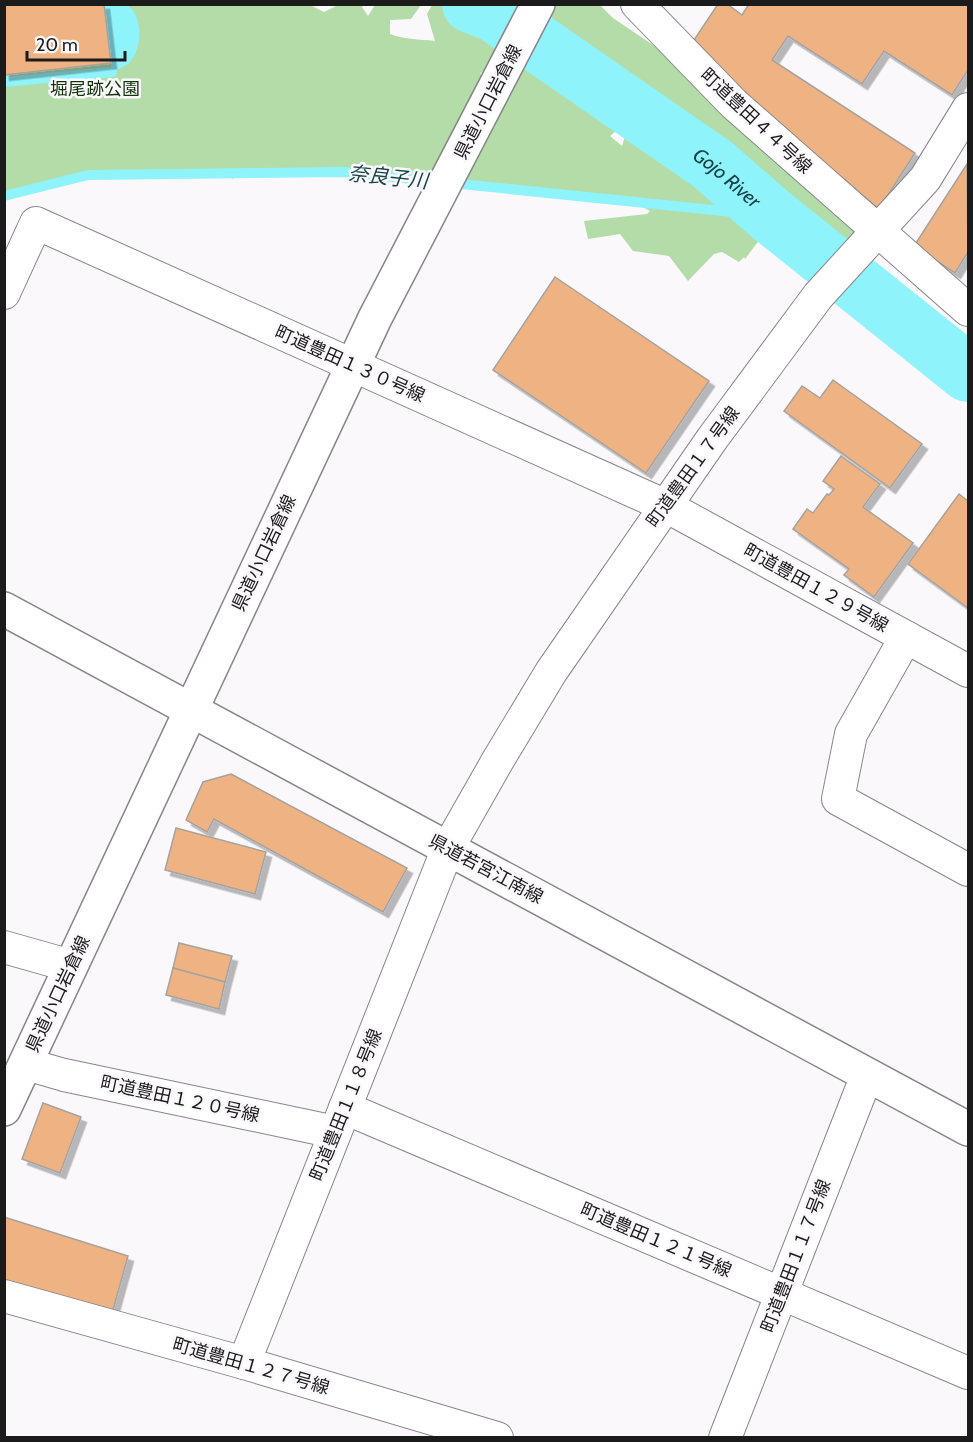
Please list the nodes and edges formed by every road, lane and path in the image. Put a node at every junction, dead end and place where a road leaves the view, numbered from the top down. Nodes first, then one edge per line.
1 (538, 4) edge
2 (637, 4) edge
3 (969, 109) edge
4 (876, 236) junction
5 (4, 292) edge
6 (969, 310) edge
7 (352, 365) junction
8 (664, 505) junction
9 (4, 609) edge
10 (906, 637) junction
11 (969, 671) edge
12 (190, 710) junction
13 (448, 848) junction
14 (969, 870) edge
15 (4, 947) edge
16 (71, 966) junction
17 (26, 1064) junction
18 (867, 1075) junction
19 (4, 1109) edge
20 (340, 1120) junction
21 (969, 1129) edge
22 (782, 1293) junction
23 (4, 1296) edge
24 (244, 1363) junction
25 (969, 1372) edge
26 (497, 1437) edge
27 (725, 1437) edge

1 - 7 main road, 県道小口岩倉線
2 - 4 street, 町道豊田４４号線
3 - 4 street, 町道豊田１７号線
4 - 6 street, 町道豊田４４号線
4 - 8 street, 町道豊田１７号線
5 - 7 street, 町道豊田１３０号線
7 - 8 street, 町道豊田１３０号線
7 - 12 main road, 県道小口岩倉線
8 - 10 street, 町道豊田１２９号線
8 - 13 street, 町道豊田１７号線
9 - 12 main road, 県道若宮江南線
10 - 11 street, 町道豊田１２９号線
10 - 14 street
12 - 13 main road, 県道若宮江南線
12 - 16 main road, 県道小口岩倉線
13 - 18 main road, 県道若宮江南線
13 - 20 street, 町道豊田１１８号線
15 - 16 street
16 - 17 main road, 県道小口岩倉線
17 - 19 main road, 県道小口岩倉線
17 - 20 street, 町道豊田１２０号線
18 - 21 main road, 県道若宮江南線
18 - 22 street, 町道豊田１１７号線
20 - 22 street, 町道豊田１２１号線
20 - 24 street, 町道豊田１１８号線
22 - 25 street, 町道豊田１２１号線
22 - 27 street, 町道豊田１１７号線
23 - 24 street, 町道豊田１２７号線
24 - 26 street, 町道豊田１２７号線

